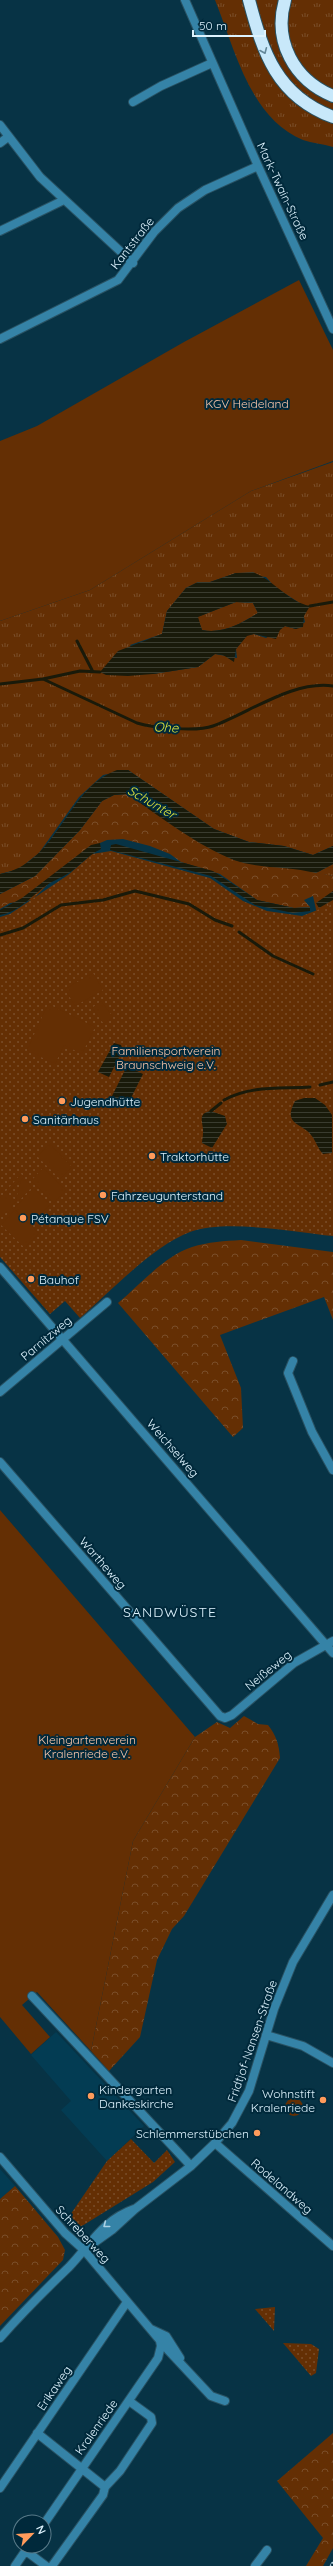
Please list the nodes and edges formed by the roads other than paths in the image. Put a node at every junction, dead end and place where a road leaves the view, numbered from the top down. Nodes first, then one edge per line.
1 (185, 0) edge
2 (250, 0) edge
3 (284, 0) edge
4 (212, 63) junction
5 (333, 96) edge
6 (133, 102) dead end
7 (333, 117) edge
8 (0, 125) edge
9 (8, 138) junction
10 (0, 143) edge
11 (258, 166) junction
12 (64, 200) junction
13 (0, 231) edge
14 (133, 263) junction
15 (333, 329) edge
16 (0, 339) edge
17 (0, 1267) edge
18 (107, 1302) dead end
19 (63, 1340) junction
20 (292, 1361) dead end
21 (0, 1392) edge
22 (0, 1462) edge
23 (333, 1470) edge
24 (330, 1643) edge
25 (333, 1653) edge
26 (220, 1716) joint
27 (333, 1895) edge
28 (32, 1996) dead end
29 (266, 2035) junction
30 (333, 2063) edge
31 (215, 2144) junction
32 (0, 2157) edge
33 (191, 2166) junction
34 (333, 2246) edge
35 (84, 2250) junction
36 (127, 2302) junction
37 (148, 2327) junction
38 (0, 2338) edge
39 (159, 2340) junction
40 (183, 2364) junction
41 (129, 2401) junction
42 (225, 2401) dead end
43 (37, 2433) junction
44 (83, 2468) junction
45 (105, 2487) junction
46 (0, 2488) edge
47 (51, 2514) edge
48 (267, 2550) dead end
49 (23, 2554) edge
50 (33, 2554) edge
51 (15, 2566) edge
52 (46, 2566) edge
53 (52, 2566) edge
54 (255, 2566) edge

1 - 4 street, Mark-Twain-Straße
2 -> 7 highway
3 - 5 highway
4 - 6 street
4 - 11 street, Mark-Twain-Straße
8 - 9 street
9 - 10 street
9 - 12 street
11 - 14 street, Kantstraße
11 - 15 street, Mark-Twain-Straße
12 - 13 street
12 - 14 street
14 - 16 street, Kantstraße
17 - 19 street, Weichselweg
18 - 19 street, Parnitzweg
19 - 21 street, Parnitzweg
19 - 24 street, Weichselweg
20 - 23 street
22 - 26 street, Wartheweg
24 - 25 street
24 - 26 street, Neißeweg
27 - 29 street, Fridtjof-Nansen-Straße
28 - 33 street
29 - 30 street
29 - 31 street, Fridtjof-Nansen-Straße
31 - 33 street, Fridtjof-Nansen-Straße
31 - 34 street, Rodelandweg
32 - 35 street, Schreberweg
33 - 35 street, Fridtjof-Nansen-Straße
35 - 36 street, Schreberweg
35 - 38 street, Fridtjof-Nansen-Straße
36 - 37 street, Schreberweg
36 - 43 street, Erikaweg
37 - 39 street, Schreberweg
37 - 40 street, Schreberweg
39 - 40 street, Schreberweg
39 - 41 street, Kralenriede
40 - 42 street, Schreberweg
41 - 44 street, Kralenriede
41 - 45 street, Kralenriede
43 - 44 street
43 - 46 street, Erikaweg
44 - 45 street, Kralenriede
44 - 47 street, Kralenriede
45 - 53 street, Kralenriede
48 - 54 street
49 - 51 street
50 - 52 street

